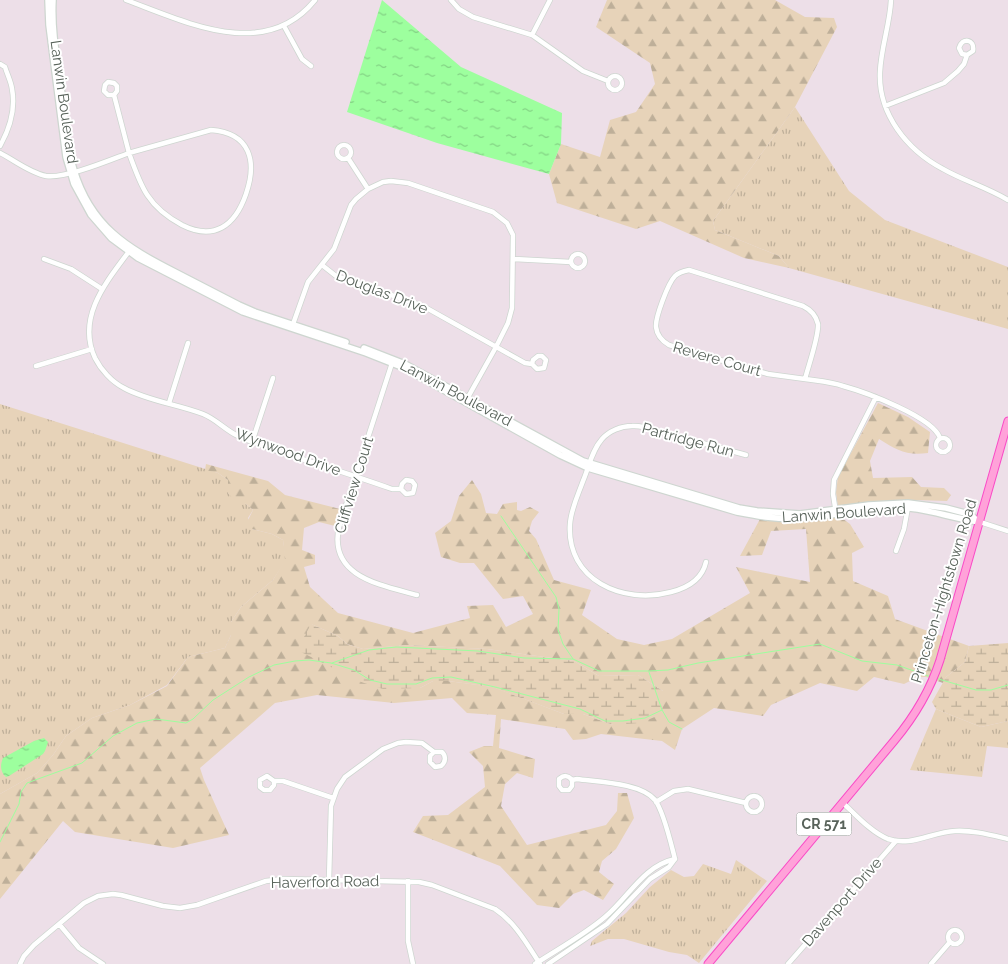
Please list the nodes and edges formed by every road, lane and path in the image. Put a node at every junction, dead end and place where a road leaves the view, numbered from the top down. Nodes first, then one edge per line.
1 (48, 0) edge
2 (53, 0) edge
3 (126, 0) edge
4 (315, 0) edge
5 (451, 0) edge
6 (550, 0) edge
7 (891, 0) edge
8 (284, 26) junction
9 (532, 35) junction
10 (967, 56) dead end
11 (0, 64) edge
12 (311, 66) dead end
13 (608, 80) dead end
14 (114, 95) dead end
15 (885, 106) junction
16 (0, 146) edge
17 (0, 153) edge
18 (129, 153) junction
19 (348, 158) dead end
20 (72, 172) junction
21 (368, 188) junction
22 (1008, 200) edge
23 (130, 250) junction
24 (44, 259) dead end
25 (514, 259) junction
26 (571, 262) dead end
27 (322, 265) junction
28 (102, 289) junction
29 (292, 327) junction
30 (188, 343) dead end
31 (496, 347) junction
32 (92, 349) junction
33 (393, 361) junction
34 (532, 364) dead end
35 (36, 366) dead end
36 (273, 378) dead end
37 (805, 379) junction
38 (876, 398) junction
39 (467, 400) junction
40 (169, 403) junction
41 (1008, 421) edge
42 (940, 438) dead end
43 (252, 442) junction
44 (746, 455) dead end
45 (589, 466) junction
46 (355, 476) junction
47 (401, 489) dead end
48 (908, 506) junction
49 (836, 512) junction
50 (980, 522) junction
51 (1008, 531) edge
52 (896, 551) dead end
53 (706, 562) dead end
54 (417, 595) dead end
55 (434, 752) dead end
56 (274, 780) dead end
57 (572, 780) dead end
58 (333, 798) junction
59 (656, 802) junction
60 (746, 802) dead end
61 (843, 803) junction
62 (1008, 839) edge
63 (896, 841) junction
64 (675, 859) junction
65 (329, 880) junction
66 (408, 881) junction
67 (59, 924) junction
68 (950, 942) dead end
69 (538, 963) edge
70 (20, 964) edge
71 (103, 964) edge
72 (413, 964) edge
73 (548, 964) edge
74 (708, 964) edge
75 (788, 964) edge
76 (931, 964) edge

1 - 20 street, Lanwin Boulevard
2 - 20 street, Lanwin Boulevard
3 - 8 street
4 - 8 street
5 - 9 street
6 - 9 street
7 - 15 street
8 - 12 street
9 - 13 street
10 - 15 street
11 - 16 street
14 - 18 street
15 - 22 street
17 - 20 street
18 - 18 street
18 - 20 street
19 - 21 street
20 - 23 street, Lanwin Boulevard
21 - 25 street
21 - 27 street
23 - 28 street, Wynwood Drive
23 - 29 street, Lanwin Boulevard
24 - 28 street
25 - 26 street
25 - 31 street
27 - 29 street
27 - 31 street, Douglas Drive
28 - 32 street, Wynwood Drive
29 - 33 street, Lanwin Boulevard
30 - 40 street
31 - 34 street, Douglas Drive
31 - 39 street
32 - 35 street
32 - 40 street, Wynwood Drive
33 - 39 street, Lanwin Boulevard
33 - 46 street, Cliffview Court
36 - 43 street
37 - 37 street, Revere Court
37 - 38 street
38 - 42 street
38 - 49 street
39 - 45 street, Lanwin Boulevard
40 - 43 street, Wynwood Drive
41 - 50 main road, Princeton-Hightstown Road / CR 571
43 - 46 street, Wynwood Drive
44 - 45 street, Partridge Run
45 - 49 street, Lanwin Boulevard
45 - 53 street, Partridge Run
46 - 47 street, Wynwood Drive
46 - 54 street, Cliffview Court
48 - 49 street, Lanwin Boulevard
48 - 50 street, Lanwin Boulevard
48 - 52 street
50 - 51 street
50 - 61 main road, Princeton-Hightstown Road / CR 571
55 - 58 street
56 - 58 street
57 - 59 street
58 - 65 street
59 - 60 street
59 - 64 street
61 - 63 street
61 - 74 main road, Princeton-Hightstown Road / CR 571
62 - 63 street
63 - 75 street, Davenport Drive
64 - 69 street
64 - 73 street
65 - 66 street, Haverford Road
65 - 67 street, Haverford Road
66 - 69 street, Haverford Road
66 - 72 street
67 - 70 street, Haverford Road
67 - 71 street
68 - 76 street

